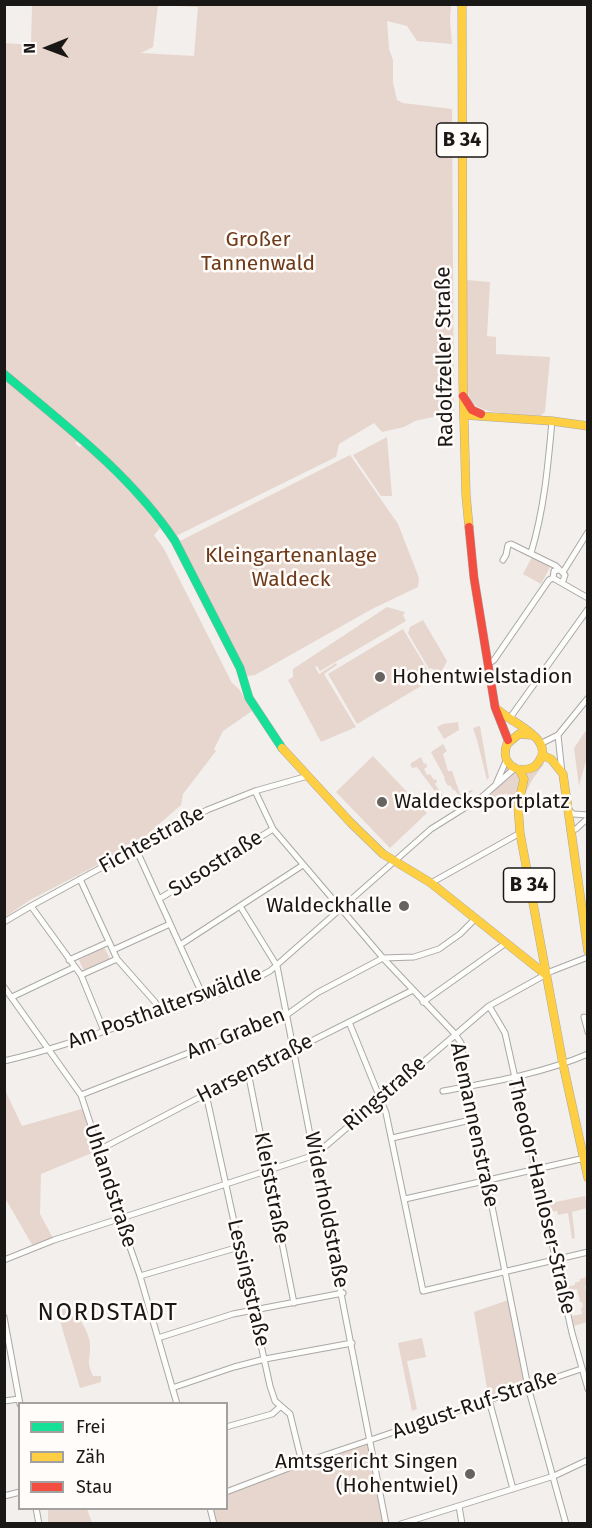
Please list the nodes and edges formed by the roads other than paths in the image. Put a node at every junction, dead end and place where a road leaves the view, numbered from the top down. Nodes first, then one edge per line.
1 (462, 4) edge
2 (4, 374) edge
3 (463, 396) junction
4 (464, 415) junction
5 (485, 416) junction
6 (552, 421) junction
7 (588, 426) edge
8 (588, 532) edge
9 (531, 552) junction
10 (503, 560) dead end
11 (560, 571) junction
12 (553, 578) junction
13 (560, 582) junction
14 (588, 598) edge
15 (588, 609) edge
16 (500, 649) junction
17 (486, 650) junction
18 (488, 664) junction
19 (588, 698) edge
20 (495, 707) junction
21 (512, 721) junction
22 (558, 735) junction
23 (536, 739) junction
24 (508, 740) junction
25 (542, 755) junction
26 (506, 761) junction
27 (517, 770) junction
28 (563, 774) junction
29 (308, 776) junction
30 (492, 789) junction
31 (255, 791) junction
32 (568, 810) junction
33 (588, 817) edge
34 (273, 829) junction
35 (570, 830) junction
36 (520, 833) junction
37 (136, 849) junction
38 (394, 861) junction
39 (303, 865) junction
40 (80, 879) junction
41 (431, 883) junction
42 (159, 899) junction
43 (31, 906) junction
44 (240, 906) junction
45 (342, 909) junction
46 (476, 918) junction
47 (4, 922) edge
48 (170, 924) junction
49 (110, 942) junction
50 (506, 943) junction
51 (180, 945) junction
52 (113, 951) junction
53 (588, 951) edge
54 (542, 957) junction
55 (588, 957) edge
56 (383, 958) junction
57 (117, 959) junction
58 (69, 960) junction
59 (531, 963) junction
60 (278, 966) junction
61 (75, 967) junction
62 (545, 974) junction
63 (81, 975) junction
64 (4, 987) edge
65 (413, 990) junction
66 (12, 997) junction
67 (204, 998) junction
68 (423, 1002) junction
69 (489, 1006) junction
70 (160, 1012) junction
71 (288, 1014) junction
72 (584, 1017) dead end
73 (349, 1022) junction
74 (104, 1031) junction
75 (588, 1032) edge
76 (455, 1034) junction
77 (295, 1049) junction
78 (49, 1050) junction
79 (588, 1054) edge
80 (4, 1061) edge
81 (562, 1064) junction
82 (248, 1072) junction
83 (515, 1077) junction
84 (468, 1086) junction
85 (442, 1091) dead end
86 (206, 1094) junction
87 (81, 1095) junction
88 (381, 1097) junction
89 (475, 1119) junction
90 (392, 1138) junction
91 (99, 1150) junction
92 (315, 1155) junction
93 (585, 1157) edge
94 (536, 1170) junction
95 (267, 1171) junction
96 (588, 1178) edge
97 (488, 1180) junction
98 (225, 1184) junction
99 (405, 1199) junction
100 (118, 1218) junction
101 (239, 1248) junction
102 (588, 1252) edge
103 (4, 1260) edge
104 (555, 1260) junction
105 (505, 1272) junction
106 (140, 1276) junction
107 (342, 1293) junction
108 (294, 1302) junction
109 (253, 1310) junction
110 (4, 1317) edge
111 (158, 1338) junction
112 (352, 1343) junction
113 (265, 1359) junction
114 (580, 1369) junction
115 (528, 1387) junction
116 (172, 1388) junction
117 (588, 1389) edge
118 (489, 1400) junction
119 (4, 1401) edge
120 (20, 1401) edge
121 (176, 1402) edge
122 (280, 1407) junction
123 (228, 1426) edge
124 (370, 1441) junction
125 (588, 1460) edge
126 (302, 1463) junction
127 (554, 1476) junction
128 (513, 1489) junction
129 (228, 1491) edge
130 (459, 1506) junction
131 (386, 1524) edge
132 (401, 1524) edge
133 (462, 1524) edge
134 (566, 1524) edge

1 - 3 main road, Radolfzeller Straße / B 34
2 - 29 main road
3 - 4 main road, Radolfzeller Straße / B 34
3 - 5 main road
4 - 5 main road
4 - 17 main road, Radolfzeller Straße / B 34
5 - 6 main road
6 - 7 main road
6 - 9 street
8 - 11 street
9 - 10 street
9 - 11 street
11 - 12 street
11 - 13 street
12 - 13 street
12 - 16 street
13 - 14 street
15 - 21 street
16 - 17 street
16 - 18 street
17 - 18 main road, Radolfzeller Straße / B 34
18 - 20 main road, Radolfzeller Straße / B 34
19 - 22 street
20 - 21 main road
20 - 24 main road, Radolfzeller Straße / B 34
21 - 23 main road
22 - 23 street
22 - 28 street
23 - 24 main road
23 - 25 main road
24 - 26 main road, B 34
25 - 27 main road
25 - 28 main road
26 - 27 main road
26 - 30 street
27 - 30 street, Am Posthalterswäldle
27 - 36 main road, B 34
28 - 32 main road, B 34
29 - 31 street, Fichtestraße
29 - 38 main road
30 - 38 street, Am Posthalterswäldle
31 - 34 street, Alemannenstraße
31 - 37 street, Fichtestraße
32 - 33 street
32 - 35 main road, B 34
33 - 35 street
34 - 39 street, Alemannenstraße
34 - 42 street, Susostraße
35 - 53 main road, B 34
36 - 41 street
36 - 54 main road, B 34
37 - 40 street, Fichtestraße
37 - 42 street
38 - 41 main road
38 - 45 street, Am Posthalterswäldle
39 - 44 street
39 - 45 street, Alemannenstraße
40 - 43 street, Fichtestraße
40 - 49 street
41 - 46 main road
42 - 48 street
43 - 47 street, Fichtestraße
43 - 58 street
44 - 51 street
44 - 60 street, Widerholdstraße
45 - 56 street, Alemannenstraße
45 - 60 street, Am Posthalterswäldle
46 - 50 main road
46 - 56 street
48 - 51 street
48 - 52 street
49 - 52 street
49 - 58 street
50 - 59 main road
50 - 68 street
51 - 67 street
52 - 57 street
54 - 59 main road
54 - 62 main road, B 34
55 - 62 street, Ringstraße
56 - 65 street, Alemannenstraße
56 - 71 street, Am Graben
57 - 63 street
57 - 70 street
58 - 61 street
59 - 62 main road
60 - 67 street, Am Posthalterswäldle
60 - 71 street, Widerholdstraße
61 - 63 street
61 - 66 street
62 - 69 street, Ringstraße
62 - 81 main road, B 34
63 - 74 street
64 - 66 street, Uhlandstraße
65 - 68 street, Alemannenstraße
65 - 73 street, Harsenstraße
66 - 78 street, Uhlandstraße
67 - 70 street, Am Posthalterswäldle
68 - 76 street, Alemannenstraße
69 - 76 street, Ringstraße
69 - 83 street, Theodor-Hanloser-Straße
70 - 74 street, Am Posthalterswäldle
71 - 77 street, Widerholdstraße
71 - 87 street, Am Graben
72 - 75 street
73 - 77 street, Harsenstraße
73 - 88 street
74 - 78 street, Am Posthalterswäldle
76 - 84 street, Alemannenstraße
76 - 88 street, Ringstraße
77 - 82 street, Harsenstraße
77 - 92 street, Widerholdstraße
78 - 80 street, Am Posthalterswäldle
78 - 87 street, Uhlandstraße
79 - 81 street
81 - 83 street
81 - 93 main road, B 34
82 - 86 street, Harsenstraße
82 - 95 street, Kleiststraße
83 - 84 street
83 - 94 street, Theodor-Hanloser-Straße
84 - 85 street
84 - 89 street, Alemannenstraße
86 - 91 street, Harsenstraße
86 - 98 street, Lessingstraße
87 - 91 street, Uhlandstraße
88 - 90 street
88 - 92 street, Ringstraße
89 - 90 street
89 - 97 street, Alemannenstraße
90 - 99 street
91 - 100 street, Uhlandstraße
92 - 95 street
92 - 107 street, Widerholdstraße
93 - 94 street
93 - 96 main road, B 34
94 - 97 street
94 - 104 street, Theodor-Hanloser-Straße
95 - 98 street
95 - 108 street, Kleiststraße
97 - 99 street
97 - 105 street, Alemannenstraße
98 - 100 street
98 - 101 street, Lessingstraße
99 - 105 street
100 - 103 street
100 - 106 street, Uhlandstraße
101 - 106 street
101 - 109 street, Lessingstraße
102 - 104 street
104 - 105 street
104 - 114 street, Theodor-Hanloser-Straße
105 - 115 street, Alemannenstraße
106 - 111 street, Uhlandstraße
107 - 108 street
107 - 112 street, Widerholdstraße
108 - 109 street
109 - 111 street
109 - 113 street, Lessingstraße
110 - 120 street
111 - 116 street, Uhlandstraße
112 - 113 street
112 - 124 street, Widerholdstraße
113 - 116 street
113 - 122 street, Lessingstraße
114 - 115 street, August-Ruf-Straße
114 - 117 street, Theodor-Hanloser-Straße
115 - 118 street, August-Ruf-Straße
115 - 127 street, Alemannenstraße
116 - 121 street, Uhlandstraße
118 - 124 street, August-Ruf-Straße
118 - 128 street
119 - 120 street
122 - 123 street
122 - 126 street, Lessingstraße
124 - 126 street, August-Ruf-Straße
124 - 131 street, Widerholdstraße
125 - 127 street
126 - 129 street, August-Ruf-Straße
127 - 128 street
127 - 134 street, Alemannenstraße
128 - 130 street
130 - 132 street
130 - 133 street

